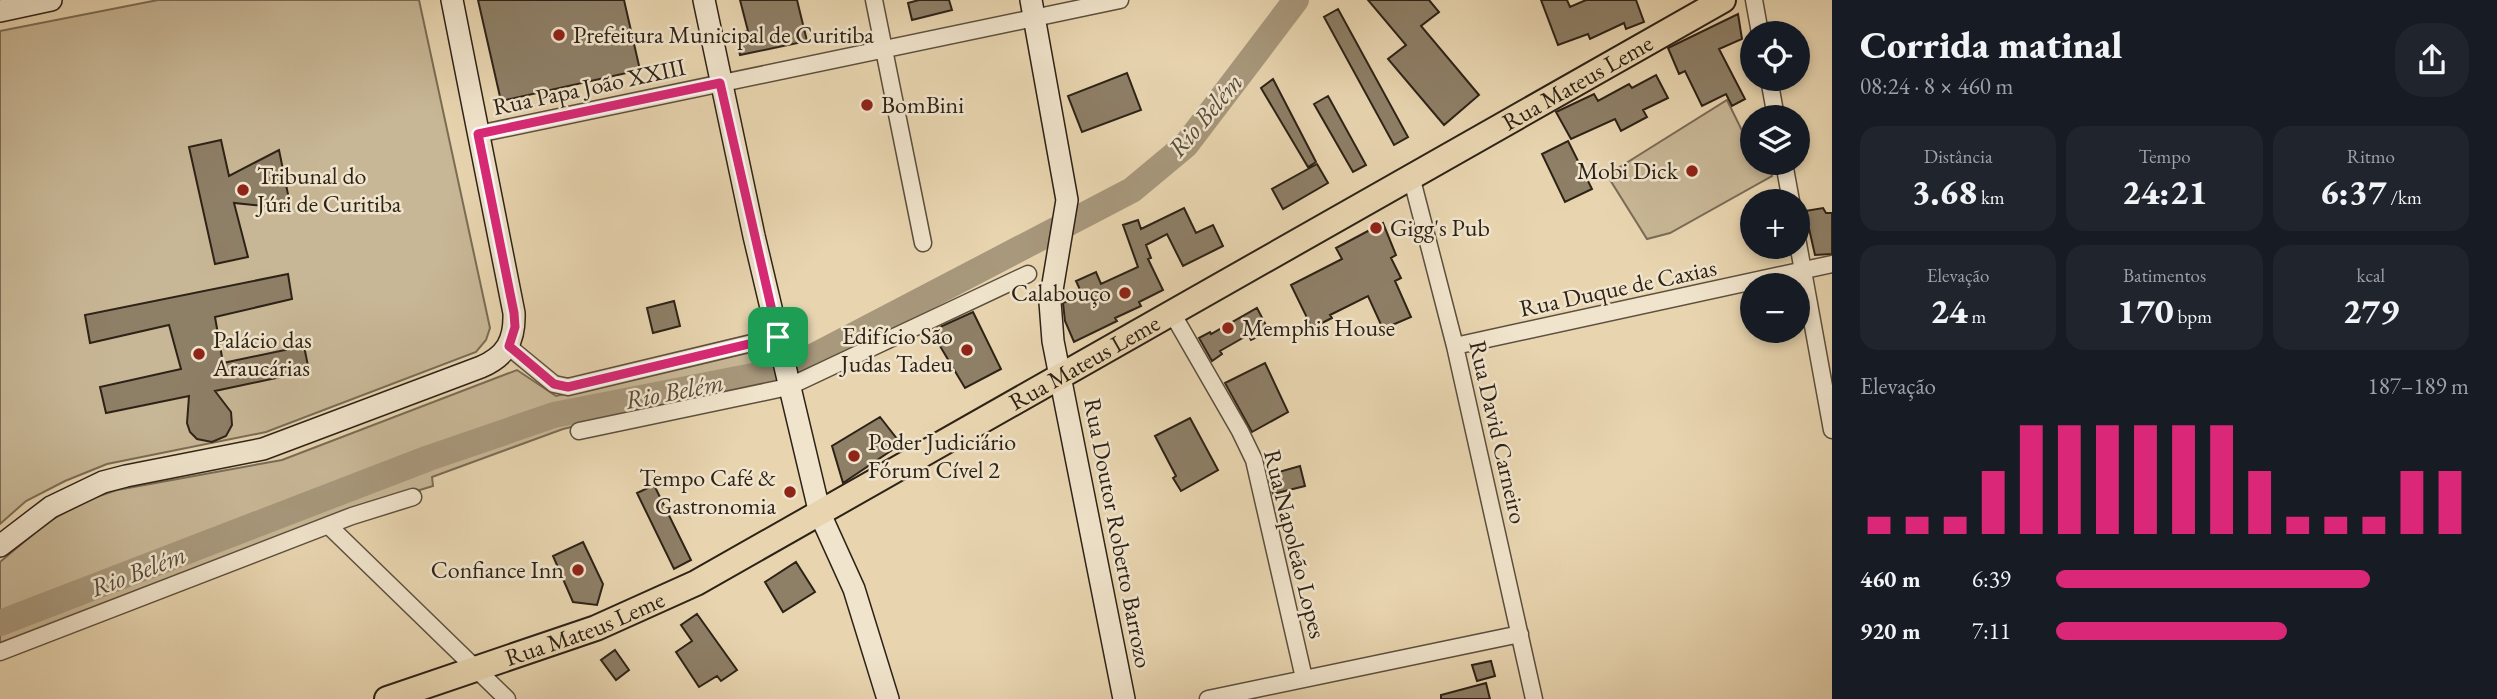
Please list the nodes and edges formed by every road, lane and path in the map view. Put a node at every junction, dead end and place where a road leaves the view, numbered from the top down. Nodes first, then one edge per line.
1 (51, 0) edge
2 (452, 0) edge
3 (704, 0) edge
4 (874, 0) edge
5 (1120, 0) edge
6 (1723, 0) edge
7 (1754, 0) edge
8 (1033, 9) edge
9 (0, 11) edge
10 (1758, 21) edge
11 (884, 49) junction
12 (720, 83) junction
13 (478, 134) junction
14 (1411, 176) junction
15 (923, 243) dead end
16 (1801, 259) edge
17 (1832, 264) edge
18 (1803, 271) junction
19 (1028, 274) dead end
20 (1172, 313) junction
21 (779, 345) junction
22 (509, 346) junction
23 (1455, 346) junction
24 (1060, 377) junction
25 (787, 382) junction
26 (1832, 430) edge
27 (579, 431) dead end
28 (413, 497) dead end
29 (820, 514) junction
30 (329, 526) junction
31 (0, 546) edge
32 (1520, 634) junction
33 (0, 652) edge
34 (477, 668) junction
35 (1304, 678) junction
36 (387, 699) edge
37 (507, 699) edge
38 (888, 699) edge
39 (1124, 699) edge
40 (1208, 699) edge
41 (1534, 699) edge

1 - 9 main road
2 - 13 main road
3 - 12 main road
4 - 11 street
5 - 8 street, Rua Papa João XXIII
6 - 14 main road, Rua Mateus Leme
7 - 10 street
8 - 11 street, Rua Papa João XXIII
8 - 24 main road, Rua Doutor Roberto Barrozo
11 - 12 street, Rua Papa João XXIII
11 - 15 street
12 - 13 street, Rua Papa João XXIII
12 - 21 main road
13 - 22 main road
14 - 20 main road, Rua Mateus Leme
14 - 23 street, Rua David Carneiro
16 - 18 street
17 - 18 street, Rua Duque de Caxias
18 - 23 street, Rua Duque de Caxias
18 - 26 street
19 - 25 street
20 - 24 main road, Rua Mateus Leme
20 - 35 street, Rua Napoleão Lopes
21 - 22 street
21 - 25 main road
22 - 31 main road
23 - 32 street, Rua David Carneiro
24 - 29 main road, Rua Mateus Leme
24 - 39 main road, Rua Doutor Roberto Barrozo
25 - 27 street
25 - 29 main road
28 - 30 street
29 - 34 main road, Rua Mateus Leme
29 - 38 main road
30 - 33 street
30 - 34 street
32 - 35 street
32 - 41 street, Rua David Carneiro
34 - 36 main road, Rua Mateus Leme
34 - 37 street
35 - 40 street

